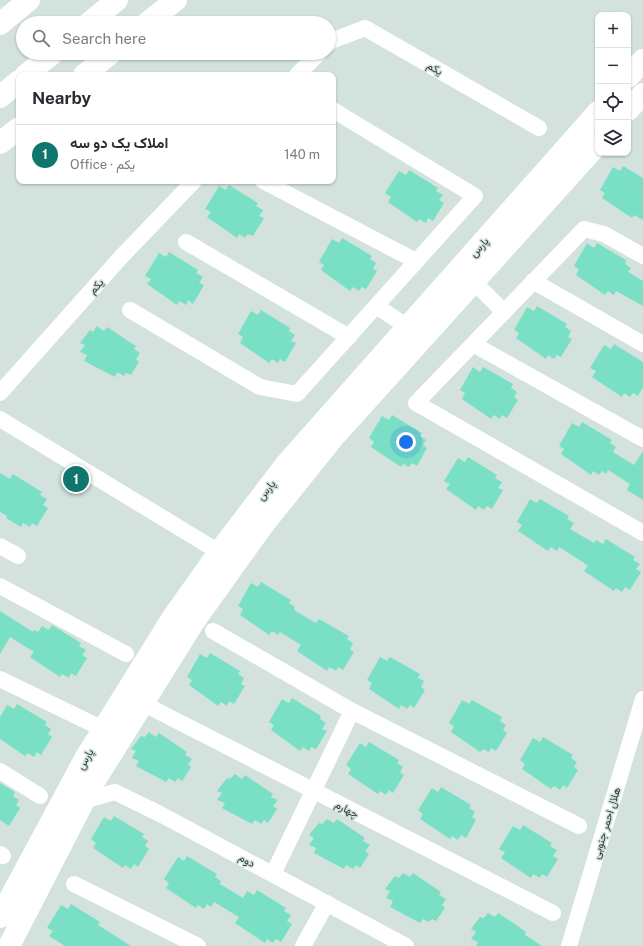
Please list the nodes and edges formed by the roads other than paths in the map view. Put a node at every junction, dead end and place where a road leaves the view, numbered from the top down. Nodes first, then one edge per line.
1 (29, 0) edge
2 (117, 0) edge
3 (176, 0) edge
4 (98, 16) edge
5 (156, 16) edge
6 (0, 24) edge
7 (336, 39) edge
8 (44, 60) edge
9 (102, 60) edge
10 (312, 60) edge
11 (643, 60) edge
12 (30, 72) edge
13 (88, 72) edge
14 (300, 72) edge
15 (631, 74) edge
16 (16, 83) edge
17 (643, 94) edge
18 (0, 96) edge
19 (631, 107) edge
20 (336, 112) edge
21 (595, 115) edge
22 (539, 128) dead end
23 (16, 130) edge
24 (0, 143) edge
25 (595, 147) edge
26 (191, 184) edge
27 (269, 184) edge
28 (186, 242) dead end
29 (643, 256) edge
30 (416, 261) junction
31 (534, 281) junction
32 (474, 282) junction
33 (376, 306) junction
34 (130, 310) dead end
35 (504, 312) junction
36 (408, 327) junction
37 (349, 337) junction
38 (473, 344) junction
39 (643, 344) edge
40 (0, 393) edge
41 (0, 419) edge
42 (643, 439) edge
43 (643, 533) edge
44 (0, 546) edge
45 (18, 556) dead end
46 (227, 557) junction
47 (0, 586) edge
48 (213, 631) dead end
49 (126, 654) dead end
50 (0, 679) edge
51 (643, 699) edge
52 (142, 703) junction
53 (352, 712) junction
54 (103, 729) junction
55 (104, 766) junction
56 (0, 771) edge
57 (115, 792) junction
58 (314, 792) junction
59 (40, 796) dead end
60 (83, 801) junction
61 (579, 826) dead end
62 (273, 874) junction
63 (74, 884) dead end
64 (327, 903) junction
65 (552, 913) dead end
66 (0, 917) edge
67 (9, 946) edge
68 (198, 946) edge
69 (303, 946) edge
70 (406, 946) edge
71 (569, 946) edge

1 - 6 street
2 - 4 street
3 - 5 street
7 - 22 street, یکم
8 - 12 street
9 - 13 street
10 - 14 street
11 - 15 street
16 - 18 street
17 - 19 street
20 - 30 street
21 - 36 street, پارس
23 - 24 street
25 - 32 street, پارس
26 - 40 street, یکم
27 - 30 street
28 - 37 street
29 - 31 street
30 - 33 street
31 - 35 street
31 - 39 street
32 - 35 street
32 - 46 street, پارس
33 - 36 street
33 - 37 street
34 - 37 street
35 - 38 street
36 - 46 street, پارس
38 - 42 street
38 - 43 street
41 - 46 street
44 - 45 street
46 - 52 street, پارس
46 - 54 street, پارس
47 - 49 street
48 - 53 street
50 - 54 street
51 - 71 street, هلال احمر جنوبی
52 - 55 street, پارس
52 - 58 street, چهارم
53 - 58 street
53 - 61 street
54 - 66 street, پارس
55 - 57 street
55 - 60 street, پارس
56 - 59 street
57 - 60 street
57 - 62 street, دوم
58 - 62 street
58 - 65 street, چهارم
60 - 67 street, پارس
62 - 64 street, دوم
63 - 68 street
64 - 69 street
64 - 70 street, دوم

